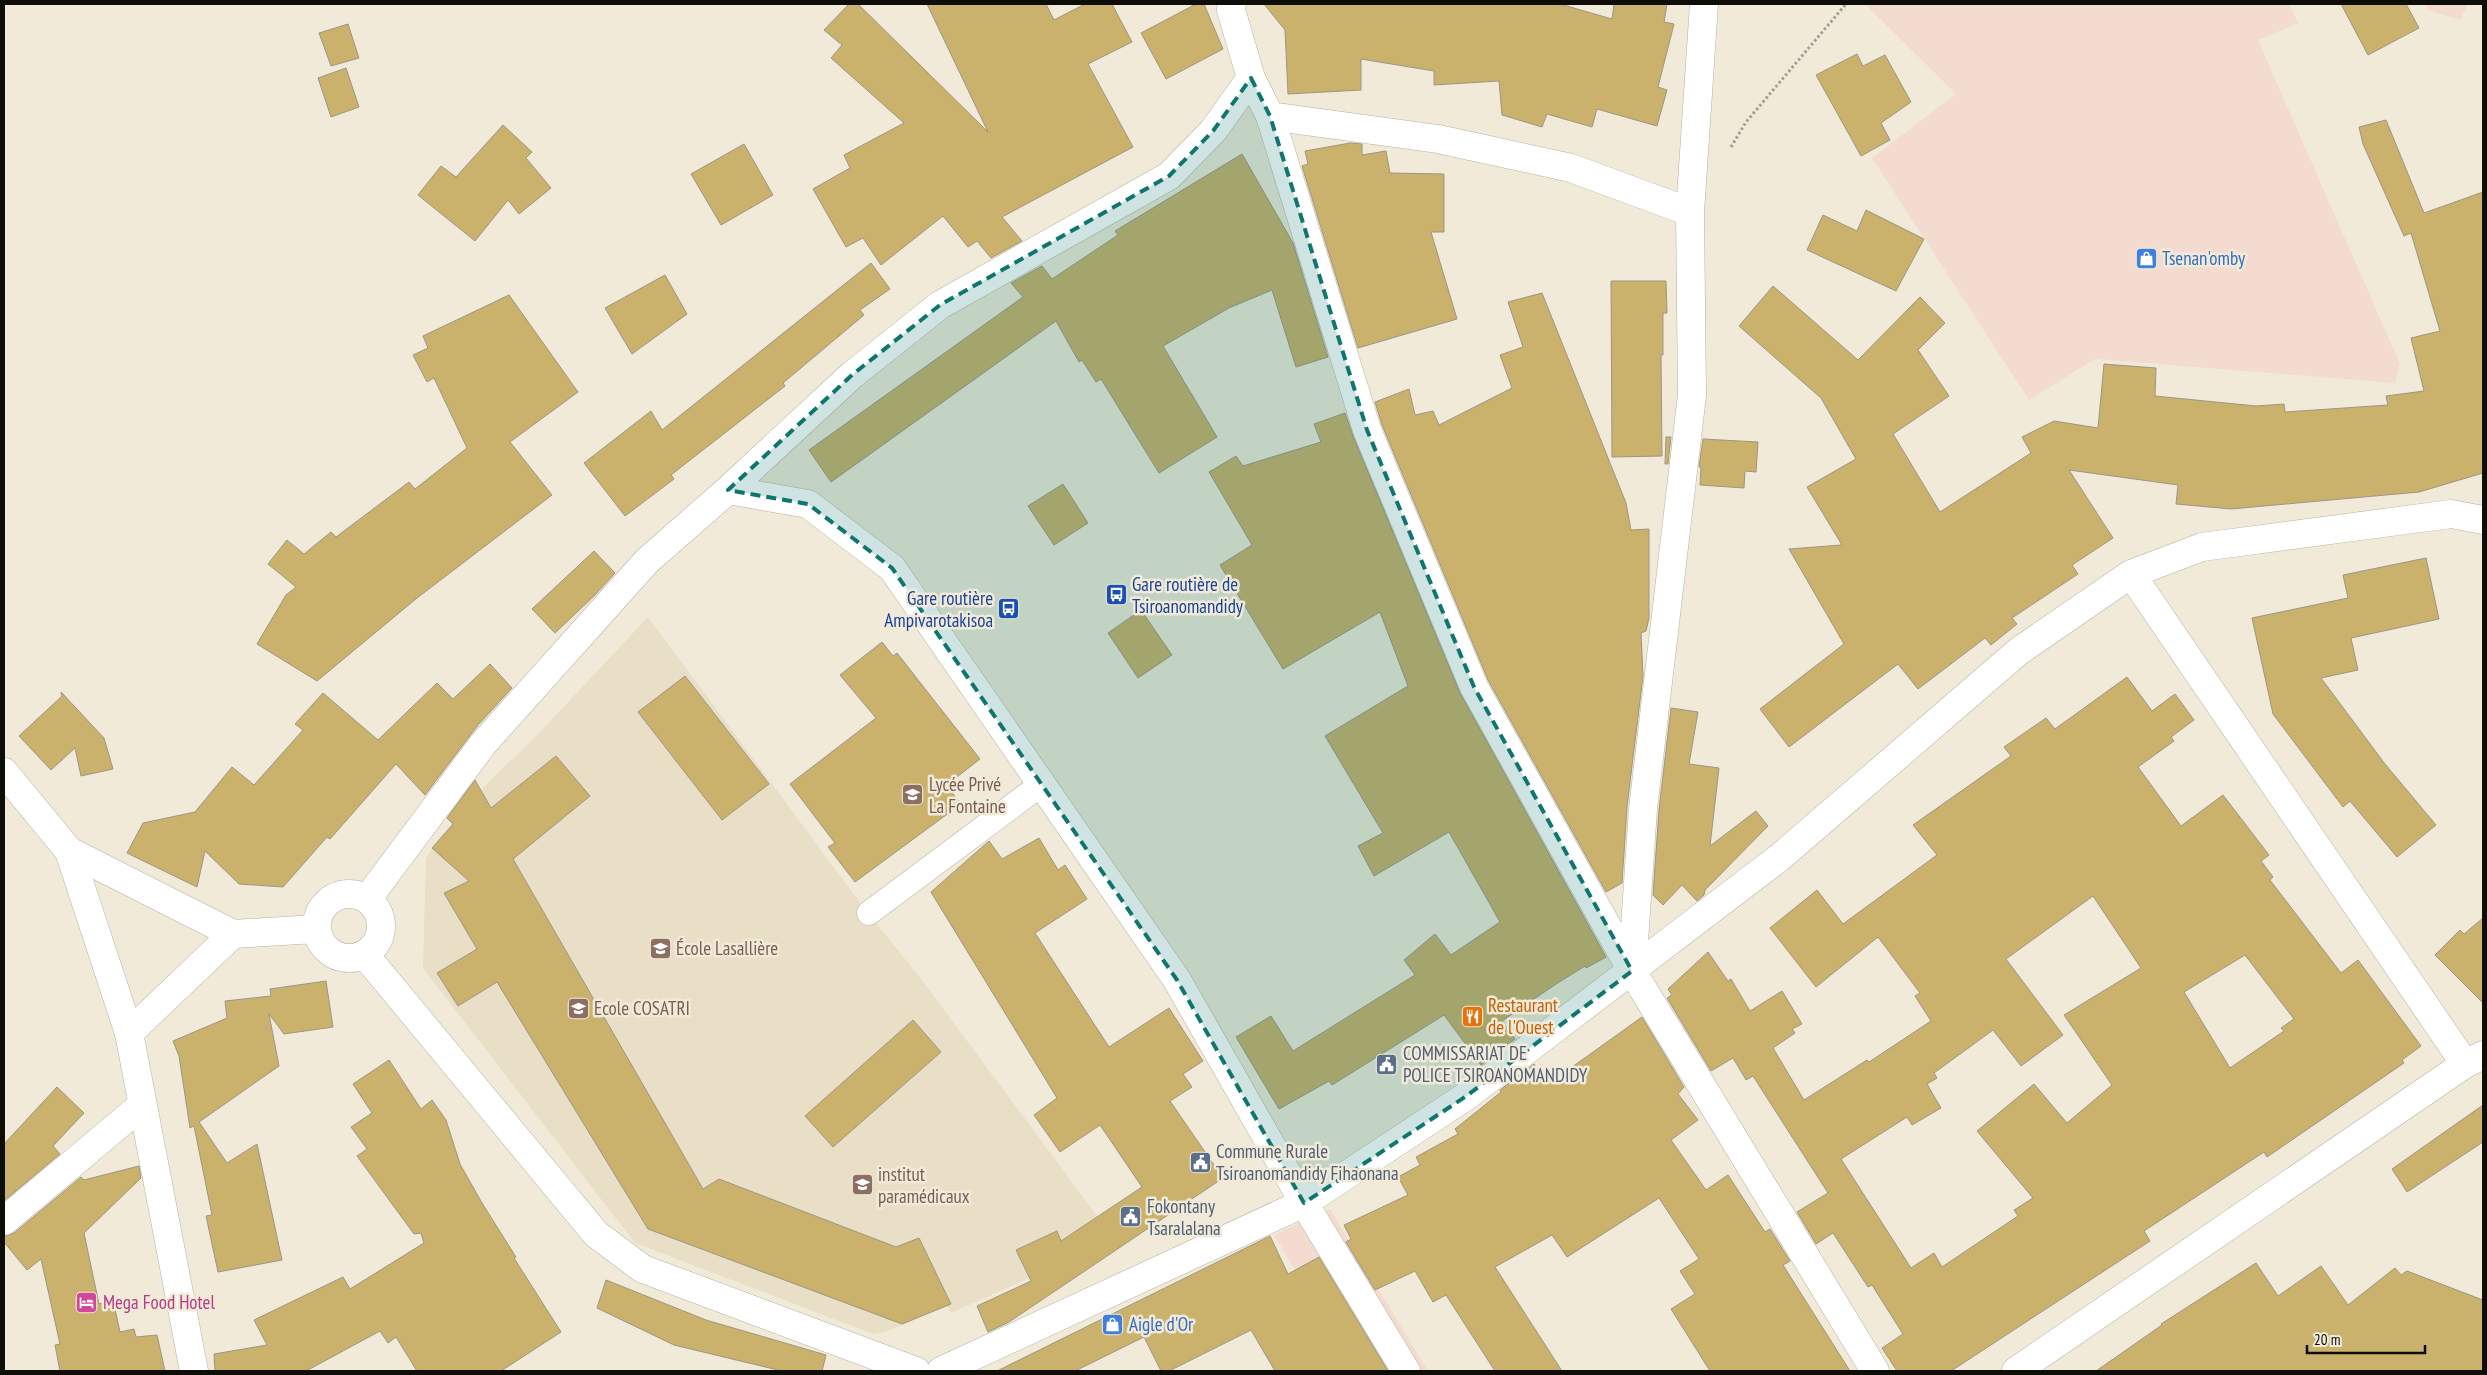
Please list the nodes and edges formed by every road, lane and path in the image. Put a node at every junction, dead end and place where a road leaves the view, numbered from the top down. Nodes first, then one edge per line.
1 (1232, 4) edge
2 (1704, 4) edge
3 (1846, 4) edge
4 (1251, 78) junction
5 (1270, 116) junction
6 (1726, 155) dead end
7 (1690, 212) junction
8 (728, 490) junction
9 (2483, 520) edge
10 (2131, 574) junction
11 (4, 772) edge
12 (1043, 783) junction
13 (70, 851) junction
14 (368, 898) junction
15 (869, 913) dead end
16 (316, 929) junction
17 (233, 934) junction
18 (365, 955) junction
19 (1632, 970) junction
20 (129, 1033) junction
21 (2474, 1060) edge
22 (142, 1106) junction
23 (1304, 1203) junction
24 (4, 1221) edge
25 (194, 1371) edge
26 (916, 1371) edge
27 (941, 1371) edge
28 (1406, 1371) edge
29 (1875, 1371) edge
30 (2016, 1371) edge

1 - 4 street
2 - 7 street
3 - 6 path
4 - 5 street
4 - 8 street
5 - 7 street
5 - 19 street
7 - 19 street
8 - 12 street
8 - 14 street
9 - 10 street
10 - 19 street
10 - 21 street
11 - 13 street
12 - 15 lane
12 - 23 street
13 - 17 street
13 - 20 street
14 - 16 street
14 - 18 street
16 - 17 street
16 - 18 street
17 - 20 street
18 - 26 street
19 - 23 street
19 - 29 street
20 - 22 street
21 - 30 street
22 - 24 street
22 - 25 street
23 - 27 street
23 - 28 street

